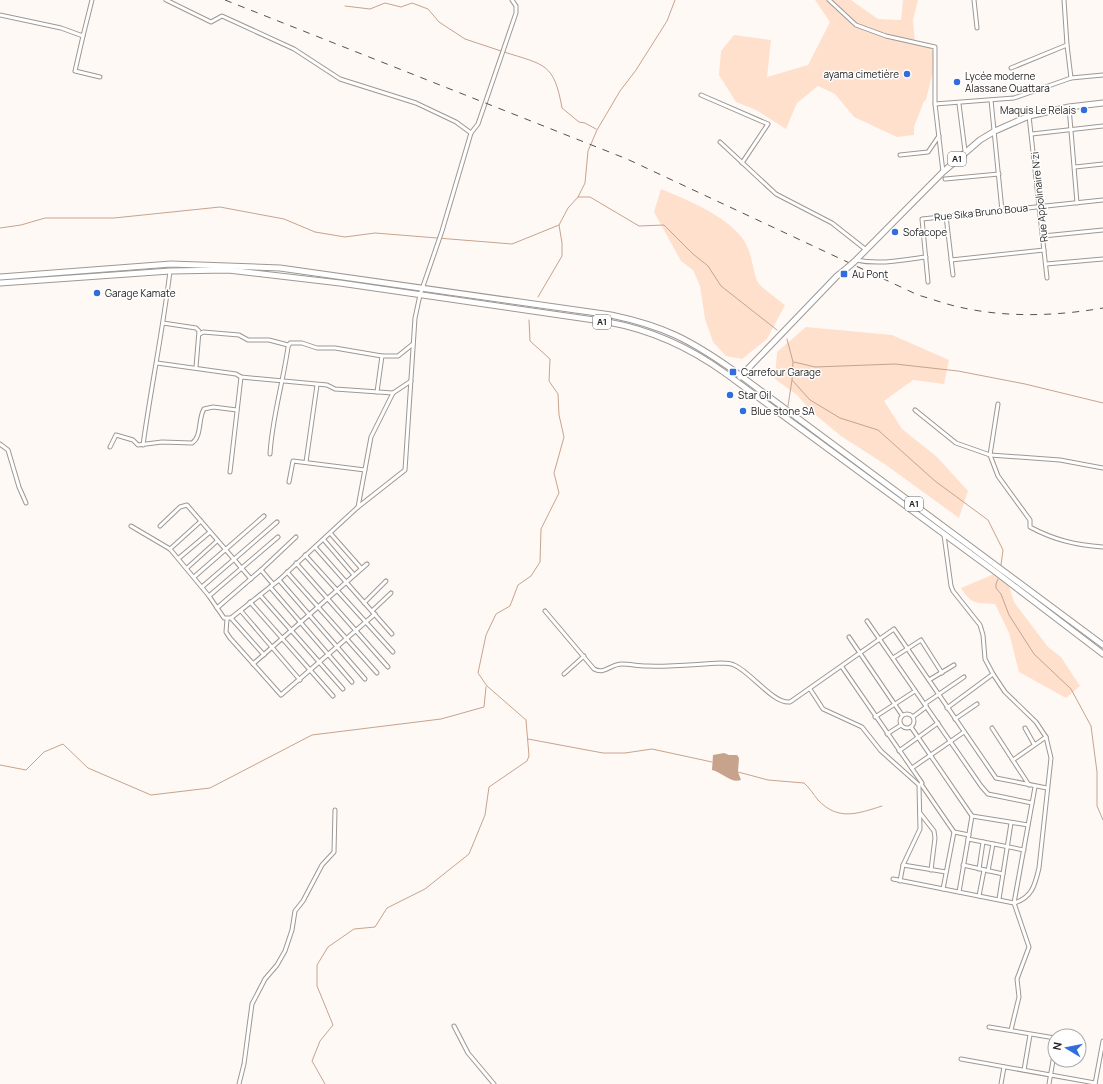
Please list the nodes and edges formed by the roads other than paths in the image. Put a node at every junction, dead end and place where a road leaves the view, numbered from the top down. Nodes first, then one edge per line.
1 (92, 0) edge
2 (166, 0) edge
3 (512, 0) edge
4 (829, 0) edge
5 (974, 0) edge
6 (1064, 0) edge
7 (0, 15) edge
8 (977, 28) dead end
9 (83, 36) junction
10 (1067, 46) junction
11 (1011, 68) dead end
12 (1103, 74) edge
13 (100, 77) dead end
14 (1071, 78) junction
15 (701, 95) dead end
16 (991, 100) junction
17 (1103, 103) edge
18 (936, 104) junction
19 (959, 104) junction
20 (1069, 107) junction
21 (1029, 116) junction
22 (1103, 126) edge
23 (1071, 130) junction
24 (995, 131) junction
25 (471, 132) junction
26 (1032, 134) junction
27 (939, 136) junction
28 (720, 142) dead end
29 (965, 151) junction
30 (900, 154) dead end
31 (742, 163) junction
32 (1103, 164) edge
33 (1075, 167) junction
34 (943, 172) junction
35 (999, 174) junction
36 (945, 179) dead end
37 (1103, 200) edge
38 (1077, 203) junction
39 (1039, 206) junction
40 (1002, 211) junction
41 (946, 216) junction
42 (1103, 230) edge
43 (1043, 236) junction
44 (865, 249) junction
45 (1044, 250) junction
46 (926, 258) junction
47 (1103, 259) edge
48 (951, 260) junction
49 (855, 261) junction
50 (1046, 264) junction
51 (170, 271) junction
52 (953, 275) dead end
53 (0, 277) edge
54 (1047, 278) dead end
55 (928, 282) dead end
56 (0, 283) edge
57 (423, 288) junction
58 (420, 295) junction
59 (163, 323) junction
60 (200, 334) junction
61 (414, 344) junction
62 (288, 345) junction
63 (382, 356) junction
64 (157, 363) junction
65 (196, 367) junction
66 (741, 376) junction
67 (241, 377) junction
68 (283, 381) junction
69 (411, 381) junction
70 (736, 381) junction
71 (317, 385) junction
72 (377, 392) junction
73 (394, 393) junction
74 (998, 404) dead end
75 (237, 410) junction
76 (915, 410) dead end
77 (0, 444) edge
78 (143, 445) junction
79 (110, 447) dead end
80 (270, 454) dead end
81 (990, 455) junction
82 (306, 462) junction
83 (1103, 468) edge
84 (365, 470) junction
85 (230, 472) dead end
86 (289, 482) dead end
87 (26, 503) dead end
88 (358, 508) junction
89 (264, 516) dead end
90 (201, 522) junction
91 (277, 522) dead end
92 (131, 526) dead end
93 (160, 526) dead end
94 (210, 532) junction
95 (331, 534) junction
96 (944, 535) junction
97 (278, 537) dead end
98 (296, 537) dead end
99 (324, 540) junction
100 (217, 541) junction
101 (315, 547) junction
102 (1103, 547) edge
103 (170, 549) junction
104 (225, 550) junction
105 (305, 555) junction
106 (179, 558) junction
107 (233, 559) junction
108 (296, 563) junction
109 (367, 564) dead end
110 (187, 568) junction
111 (242, 568) junction
112 (361, 568) junction
113 (261, 570) junction
114 (287, 572) junction
115 (354, 575) junction
116 (194, 577) junction
117 (251, 579) junction
118 (279, 580) junction
119 (386, 581) dead end
120 (346, 582) junction
121 (274, 584) junction
122 (202, 587) junction
123 (270, 587) junction
124 (336, 590) junction
125 (391, 593) dead end
126 (260, 595) junction
127 (209, 596) junction
128 (327, 598) junction
129 (250, 602) junction
130 (364, 603) junction
131 (318, 606) junction
132 (217, 608) junction
133 (241, 611) junction
134 (545, 611) dead end
135 (373, 612) junction
136 (309, 614) junction
137 (232, 618) junction
138 (227, 619) junction
139 (867, 621) dead end
140 (300, 622) junction
141 (365, 622) junction
142 (291, 630) junction
143 (356, 631) junction
144 (392, 634) dead end
145 (849, 637) dead end
146 (282, 638) junction
147 (347, 639) junction
148 (880, 640) junction
149 (1103, 645) edge
150 (337, 646) junction
151 (272, 647) junction
152 (906, 649) junction
153 (393, 652) dead end
154 (329, 654) junction
155 (860, 654) junction
156 (1103, 654) edge
157 (264, 655) junction
158 (584, 656) junction
159 (893, 658) junction
160 (319, 663) junction
161 (253, 664) junction
162 (954, 665) dead end
163 (388, 667) dead end
164 (842, 667) junction
165 (310, 671) junction
166 (377, 673) dead end
167 (942, 673) junction
168 (564, 674) dead end
169 (993, 674) junction
170 (964, 677) dead end
171 (365, 679) dead end
172 (300, 680) junction
173 (929, 680) junction
174 (352, 682) dead end
175 (342, 689) dead end
176 (810, 689) junction
177 (915, 691) junction
178 (938, 694) junction
179 (332, 696) dead end
180 (895, 704) junction
181 (977, 704) dead end
182 (926, 707) junction
183 (947, 708) junction
184 (902, 715) junction
185 (914, 716) junction
186 (875, 718) junction
187 (955, 719) junction
188 (938, 723) junction
189 (901, 725) junction
190 (911, 727) junction
191 (992, 728) dead end
192 (1025, 728) dead end
193 (964, 732) junction
194 (887, 734) junction
195 (919, 737) junction
196 (1046, 737) junction
197 (951, 741) junction
198 (1034, 744) junction
199 (899, 751) junction
200 (931, 755) junction
201 (1013, 760) junction
202 (912, 768) junction
203 (920, 784) junction
204 (1030, 786) junction
205 (1035, 787) junction
206 (1047, 788) junction
207 (1032, 803) junction
208 (335, 810) dead end
209 (920, 813) junction
210 (972, 816) junction
211 (1011, 823) junction
212 (1028, 825) junction
213 (954, 832) junction
214 (969, 835) junction
215 (968, 839) junction
216 (983, 842) junction
217 (993, 844) junction
218 (1007, 847) junction
219 (1024, 850) junction
220 (963, 865) junction
221 (903, 866) junction
222 (979, 869) junction
223 (931, 870) junction
224 (986, 871) junction
225 (946, 872) junction
226 (1003, 874) junction
227 (893, 879) dead end
228 (900, 881) junction
229 (943, 889) junction
230 (959, 892) junction
231 (979, 896) junction
232 (999, 899) junction
233 (1014, 903) junction
234 (454, 1026) dead end
235 (989, 1027) dead end
236 (1011, 1030) junction
237 (1030, 1034) junction
238 (1047, 1037) edge
239 (1103, 1041) edge
240 (961, 1058) dead end
241 (1004, 1067) junction
242 (1051, 1068) edge
243 (1024, 1070) junction
244 (1050, 1075) junction
245 (238, 1084) edge
246 (494, 1084) edge
247 (1001, 1084) edge
248 (1049, 1084) edge
249 (1095, 1084) edge

1 - 9 street
2 - 25 street
3 - 25 street
4 - 18 street
5 - 8 street
6 - 10 street
7 - 9 street
9 - 13 street
10 - 11 street
10 - 14 street
12 - 14 street
14 - 16 street
15 - 31 street
16 - 19 street
16 - 24 street
17 - 20 main road, A1
18 - 19 street
18 - 27 street
19 - 29 street
20 - 21 main road, A1
20 - 23 street
21 - 24 main road, A1
21 - 26 street, Rue Appolinaire N'zi
22 - 23 street
23 - 26 street
23 - 33 street
24 - 29 main road, A1
24 - 35 street
25 - 57 street
26 - 39 street, Rue Appolinaire N'zi
27 - 30 street
27 - 34 street
28 - 31 street
29 - 34 main road, A1
31 - 44 street
32 - 33 street
33 - 38 street
34 - 44 main road, A1
35 - 36 street
35 - 40 street
37 - 38 street, Rue Sika Bruno Boua
38 - 39 street, Rue Sika Bruno Boua
39 - 40 street, Rue Sika Bruno Boua
39 - 43 street, Rue Appolinaire N'zi
40 - 41 street, Rue Sika Bruno Boua
41 - 46 street, Rue Sika Bruno Boua
41 - 48 street
42 - 43 street
43 - 45 street, Rue Appolinaire N'zi
44 - 49 main road, A1
45 - 48 street
45 - 50 street, Rue Appolinaire N'zi
46 - 49 street
46 - 55 street, Rue Sika Bruno Boua
47 - 50 street
48 - 52 street
49 - 66 main road, A1, bridge
50 - 54 street, Rue Appolinaire N'zi
51 - 56 main road, A1
51 - 58 main road, A1
51 - 59 street
53 - 57 main road, A1
57 - 58 street
57 - 66 main road, A1
58 - 61 street
58 - 70 main road, A1
59 - 60 street
59 - 64 street
60 - 62 street
60 - 65 street
61 - 63 street
61 - 69 street
62 - 63 street
62 - 68 street
63 - 72 street
64 - 65 street
64 - 78 street
65 - 67 street
66 - 70 main road, A1
66 - 149 main road, A1
67 - 68 street
67 - 75 street
68 - 71 street
68 - 80 street
69 - 73 street
69 - 88 street
70 - 96 main road, A1
71 - 72 street
71 - 82 street
72 - 73 street
73 - 84 street
74 - 81 street
75 - 78 street
75 - 85 street
76 - 81 street
77 - 87 street
78 - 79 street
81 - 83 street
81 - 102 street
82 - 84 street
82 - 86 street
84 - 88 street
88 - 95 street
89 - 104 street
90 - 93 street
90 - 94 street
90 - 103 street
91 - 107 street
92 - 103 street
94 - 100 street
94 - 106 street
95 - 99 street
95 - 112 street
96 - 156 main road, A1
96 - 169 street
97 - 111 street
98 - 113 street
99 - 101 street
99 - 115 street
100 - 104 street
100 - 110 street
101 - 105 street
101 - 120 street
103 - 106 street
104 - 107 street
104 - 116 street
105 - 108 street
105 - 124 street
106 - 110 street
107 - 111 street
107 - 122 street
108 - 114 street
108 - 128 street
109 - 112 street
110 - 116 street
111 - 117 street
111 - 127 street
112 - 115 street
113 - 117 street
113 - 121 street
114 - 118 street
114 - 131 street
115 - 120 street
116 - 122 street
117 - 132 street
118 - 121 street
118 - 136 street
119 - 130 street
120 - 124 street
120 - 130 street
121 - 123 street
122 - 127 street
123 - 126 street
123 - 140 street
124 - 128 street
124 - 141 street
125 - 135 street
126 - 129 street
126 - 142 street
127 - 132 street
128 - 131 street
128 - 143 street
129 - 133 street
129 - 146 street
130 - 135 street
131 - 136 street
131 - 147 street
132 - 138 street
133 - 137 street
133 - 151 street
134 - 158 street
135 - 141 street
135 - 144 street
136 - 140 street
136 - 150 street
137 - 138 street
137 - 157 street
138 - 161 street
139 - 148 street
140 - 142 street
140 - 154 street
141 - 143 street
141 - 153 street
142 - 146 street
142 - 160 street
143 - 147 street
143 - 163 street
145 - 155 street
146 - 151 street
146 - 165 street
147 - 150 street
147 - 166 street
148 - 152 street
148 - 155 street
148 - 159 street
150 - 154 street
150 - 171 street
151 - 157 street
151 - 172 street
152 - 159 street
152 - 167 street
152 - 173 street
154 - 160 street
154 - 174 street
155 - 164 street
155 - 180 street
157 - 161 street
158 - 168 street
158 - 176 street
159 - 177 street
160 - 165 street
160 - 175 street
161 - 172 street
162 - 167 street
164 - 176 street
164 - 186 street
165 - 172 street
165 - 179 street
167 - 173 street
169 - 183 street
169 - 196 street
170 - 178 street
173 - 178 street
176 - 203 street
177 - 180 street
177 - 182 street
178 - 182 street
178 - 183 street
180 - 184 street
180 - 186 street
181 - 187 street
182 - 185 street
182 - 188 street
183 - 187 street
184 - 185 street
184 - 189 street
185 - 190 street
186 - 194 street
187 - 193 street
188 - 195 street
188 - 197 street
189 - 190 street
189 - 194 street
190 - 195 street
191 - 201 street
192 - 198 street
193 - 197 street
193 - 204 street
194 - 199 street
195 - 199 street
195 - 200 street
196 - 198 street
196 - 206 street
197 - 200 street
197 - 207 street
198 - 201 street
199 - 202 street
200 - 202 street
200 - 210 street
201 - 204 street
202 - 203 street
203 - 209 street
203 - 213 street
204 - 205 street
205 - 206 street
205 - 207 street
206 - 233 street
207 - 212 street
208 - 245 street
209 - 221 street
209 - 223 street
210 - 211 street
210 - 214 street
211 - 212 street
211 - 218 street
212 - 219 street
213 - 214 street
213 - 225 street
214 - 215 street
215 - 216 street
215 - 220 street
216 - 217 street
216 - 222 street
217 - 218 street
217 - 224 street
218 - 219 street
218 - 226 street
219 - 233 street
220 - 222 street
220 - 230 street
221 - 223 street
221 - 228 street
222 - 224 street
223 - 225 street
224 - 226 street
224 - 231 street
225 - 229 street
226 - 232 street
227 - 228 street
228 - 229 street
229 - 230 street
230 - 231 street
231 - 232 street
232 - 233 street
233 - 236 street
234 - 246 street
235 - 236 street
236 - 237 street
237 - 238 street
237 - 243 street
239 - 249 street
240 - 241 street
241 - 243 street
241 - 247 street
242 - 244 street
243 - 244 street
244 - 248 street
244 - 249 street

